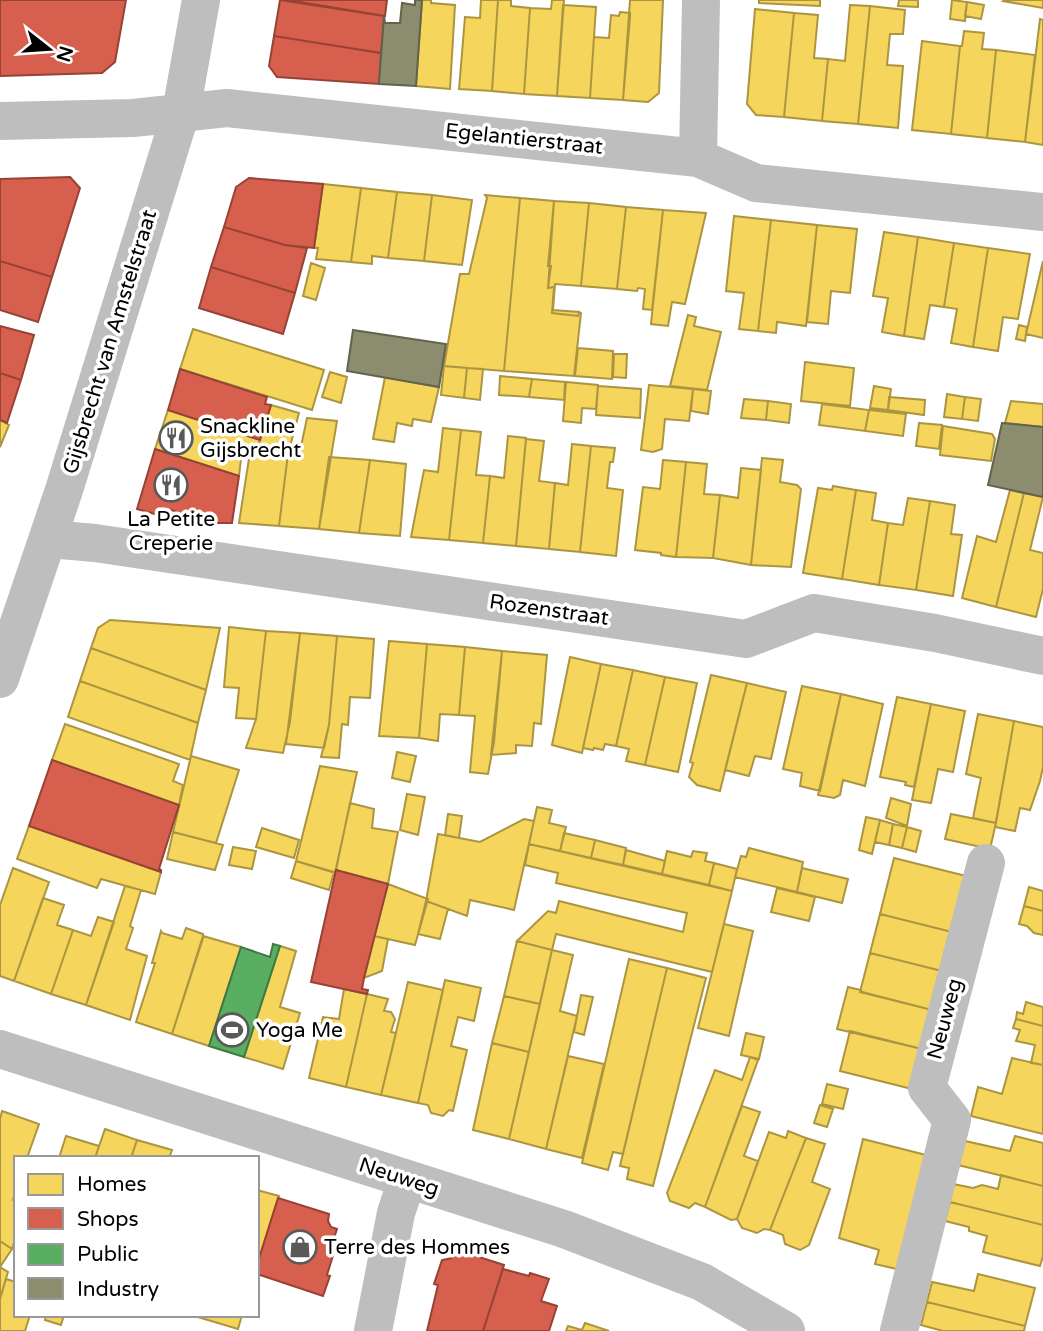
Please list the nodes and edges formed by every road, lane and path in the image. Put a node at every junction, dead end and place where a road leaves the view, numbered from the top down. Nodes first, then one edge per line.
1 (201, 0) edge
2 (701, 0) edge
3 (181, 112) junction
4 (0, 121) edge
5 (698, 158) junction
6 (1043, 212) edge
7 (49, 539) junction
8 (1043, 656) edge
9 (0, 679) edge
10 (986, 863) dead end
11 (0, 1049) edge
12 (407, 1180) junction
13 (373, 1331) edge
14 (786, 1331) edge
15 (899, 1331) edge

1 - 3 street, Gijsbrecht van Amstelstraat
2 - 5 street
3 - 4 street, Egelantierstraat
3 - 5 street, Egelantierstraat
3 - 7 street, Gijsbrecht van Amstelstraat
5 - 6 street, Egelantierstraat
7 - 8 street, Rozenstraat
7 - 9 street, Gijsbrecht van Amstelstraat
10 - 15 street, Neuweg
11 - 12 street, Neuweg
12 - 13 street
12 - 14 street, Neuweg

